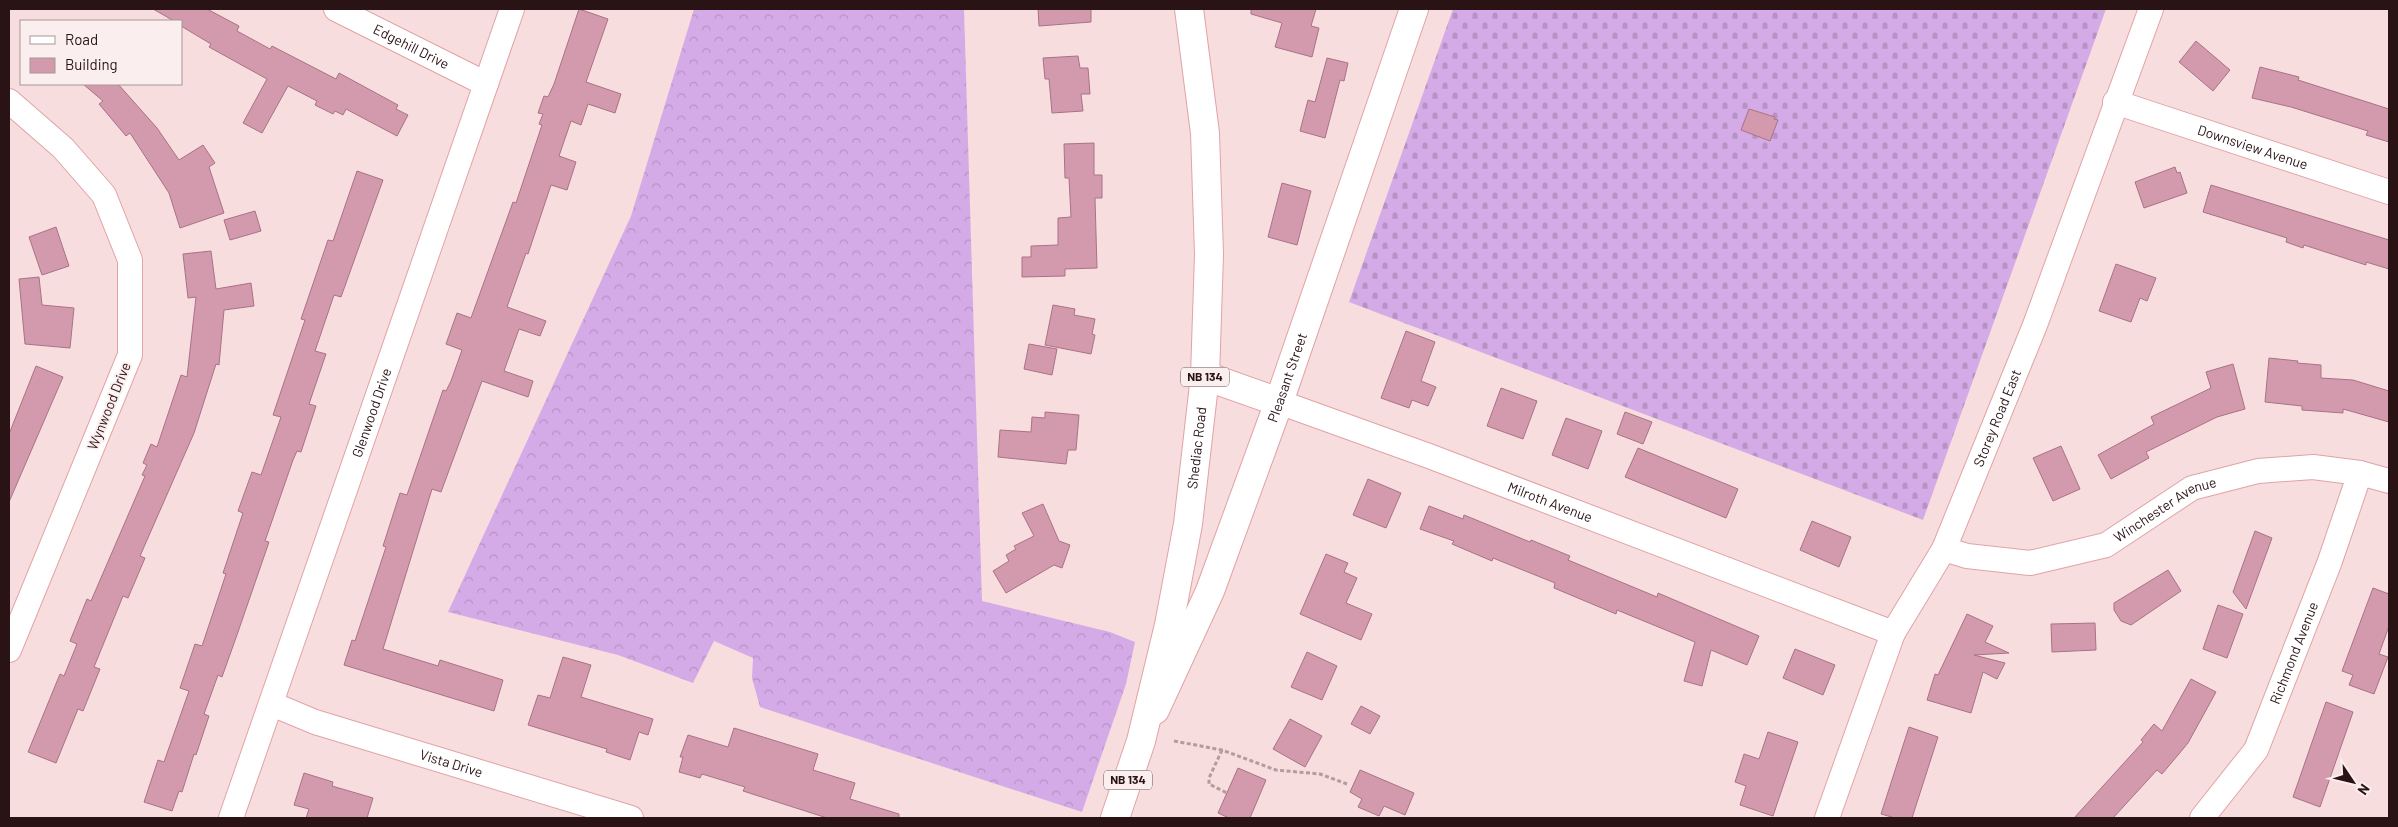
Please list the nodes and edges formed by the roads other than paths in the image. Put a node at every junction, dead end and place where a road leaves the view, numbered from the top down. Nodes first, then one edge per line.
1 (336, 9) edge
2 (512, 9) edge
3 (1189, 9) edge
4 (1414, 9) edge
5 (2151, 9) edge
6 (486, 84) junction
7 (9, 101) edge
8 (2115, 102) junction
9 (2389, 192) edge
10 (1205, 376) junction
11 (1279, 402) junction
12 (2360, 473) junction
13 (2389, 482) edge
14 (1944, 549) junction
15 (1893, 633) junction
16 (9, 650) edge
17 (272, 704) junction
18 (1141, 741) junction
19 (231, 818) edge
20 (630, 818) edge
21 (1115, 818) edge
22 (1827, 818) edge
23 (2202, 818) edge

1 - 6 street, Edgehill Drive
2 - 6 street, Glenwood Drive
3 - 10 street, Shediac Road / NB 134
4 - 11 street, Pleasant Street
5 - 8 street, Storey Road East
6 - 17 street, Glenwood Drive
7 - 16 street, Wynwood Drive
8 - 9 street, Downsview Avenue
8 - 14 street, Storey Road East
10 - 11 street, Milroth Avenue
10 - 18 street, Shediac Road / NB 134
11 - 15 street, Milroth Avenue
11 - 18 street, Pleasant Street
12 - 13 street, Winchester Avenue
12 - 14 street, Winchester Avenue
12 - 23 street, Richmond Avenue
14 - 15 street, Storey Road East
15 - 22 street, Storey Road East
17 - 19 street, Glenwood Drive
17 - 20 street, Vista Drive
18 - 21 street, Shediac Road / NB 134

